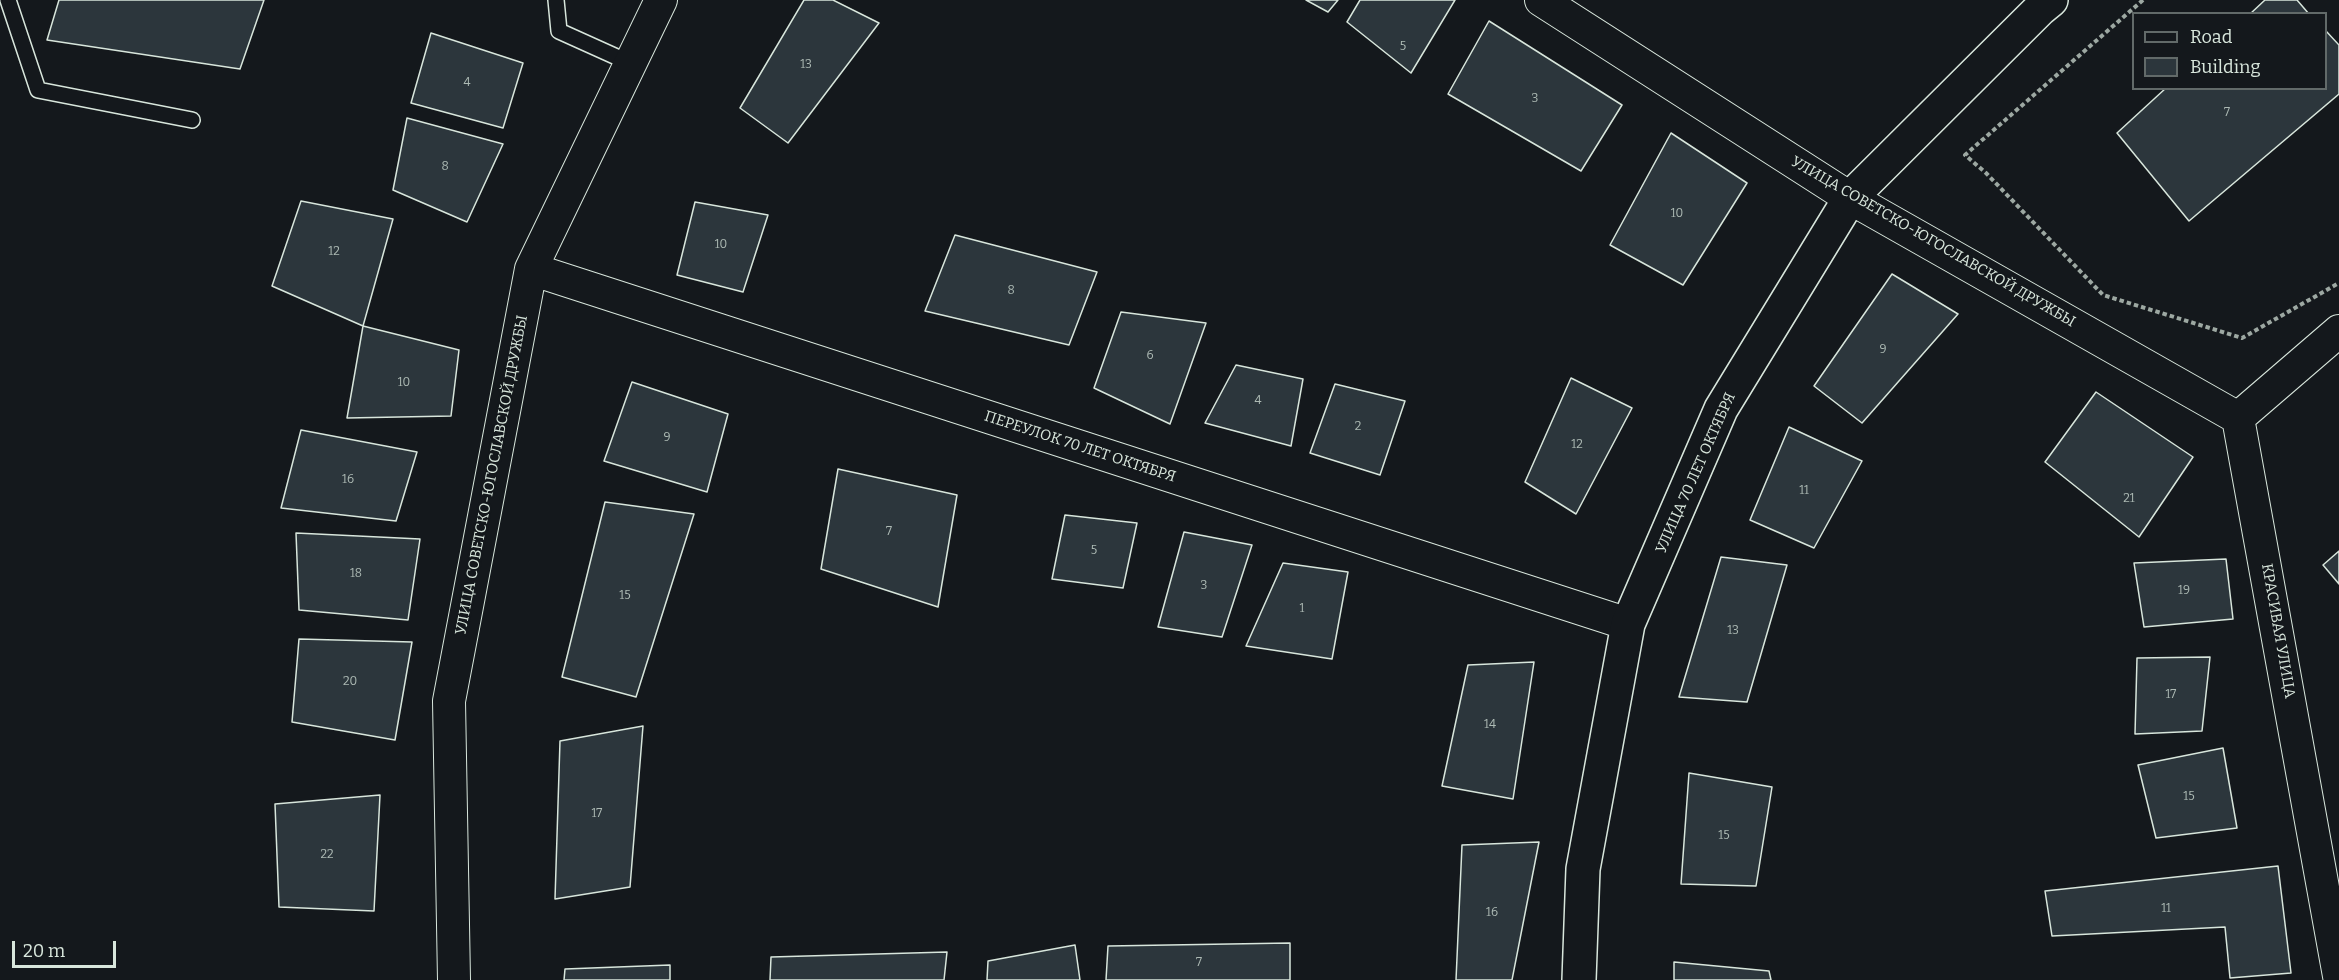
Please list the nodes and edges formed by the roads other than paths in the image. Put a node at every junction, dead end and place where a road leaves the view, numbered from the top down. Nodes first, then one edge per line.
1 (8, 0) edge
2 (556, 0) edge
3 (661, 0) edge
4 (1541, 0) edge
5 (2051, 0) edge
6 (630, 63) junction
7 (192, 120) dead end
8 (1850, 198) junction
9 (531, 269) junction
10 (2339, 331) edge
11 (2238, 418) junction
12 (1628, 624) junction
13 (2339, 976) edge
14 (453, 980) edge
15 (1580, 980) edge

1 - 7 lane
2 - 6 lane
3 - 6 street, УЛИЦА СОВЕТСКО-ЮГОСЛАВСКОЙ ДРУЖБЫ
4 - 8 street, УЛИЦА СОВЕТСКО-ЮГОСЛАВСКОЙ ДРУЖБЫ
5 - 8 street, УЛИЦА 70 ЛЕТ ОКТЯБРЯ
6 - 9 street, УЛИЦА СОВЕТСКО-ЮГОСЛАВСКОЙ ДРУЖБЫ
8 - 11 street, УЛИЦА СОВЕТСКО-ЮГОСЛАВСКОЙ ДРУЖБЫ
8 - 12 street, УЛИЦА 70 ЛЕТ ОКТЯБРЯ
9 - 12 street, ПЕРЕУЛОК 70 ЛЕТ ОКТЯБРЯ
9 - 14 street, УЛИЦА СОВЕТСКО-ЮГОСЛАВСКОЙ ДРУЖБЫ
10 - 11 street
11 - 13 street, КРАСИВАЯ УЛИЦА
12 - 15 street, УЛИЦА 70 ЛЕТ ОКТЯБРЯ

